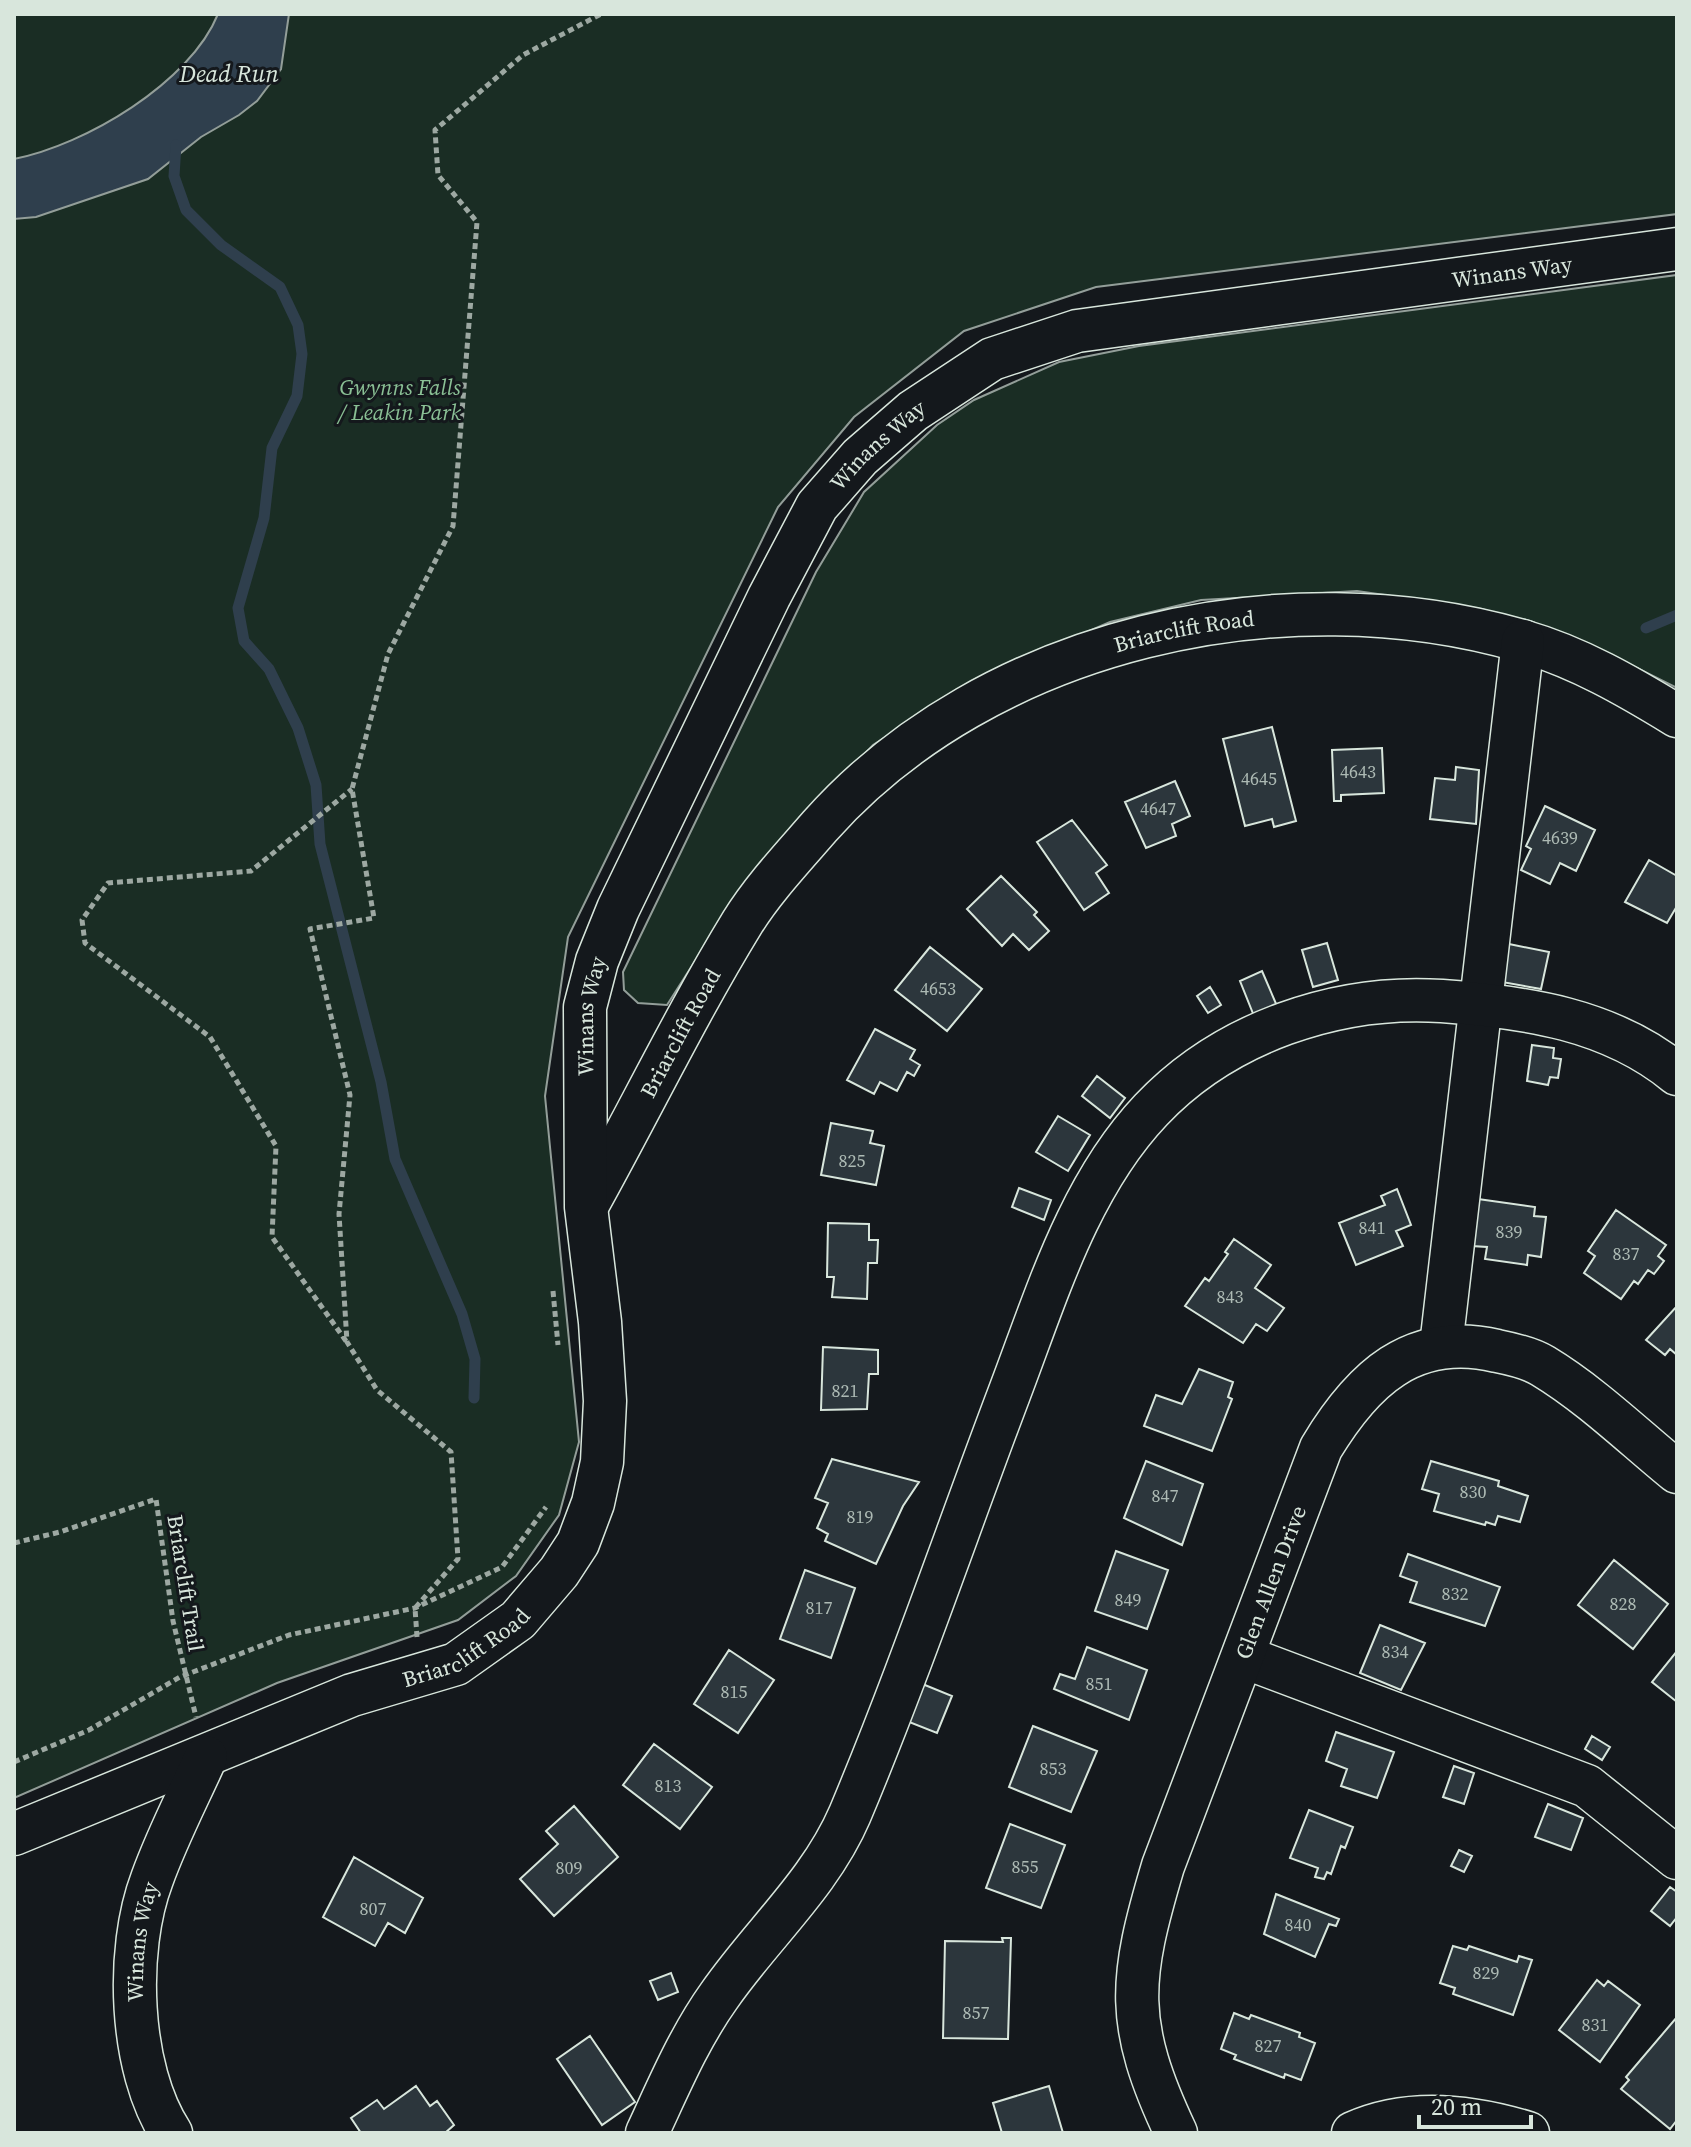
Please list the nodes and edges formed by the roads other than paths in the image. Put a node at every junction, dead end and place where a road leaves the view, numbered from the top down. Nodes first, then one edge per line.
1 (1677, 249) edge
2 (1523, 641) junction
3 (1677, 716) edge
4 (1481, 1004) junction
5 (1677, 1074) edge
6 (586, 1207) junction
7 (1441, 1346) junction
8 (1677, 1472) edge
9 (1244, 1657) junction
10 (206, 1757) junction
11 (14, 1834) edge
12 (1677, 1858) edge
13 (171, 2133) edge
14 (647, 2133) edge
15 (1176, 2133) edge
16 (1353, 2133) edge
17 (1528, 2133) edge

1 - 6 street, Winans Way
2 - 3 street, Briarclift Road
2 - 4 street
2 - 6 street, Briarclift Road
4 - 5 street
4 - 7 street
4 - 14 street
6 - 10 street, Briarclift Road
7 - 8 street, Glen Allen Drive
7 - 9 street, Glen Allen Drive
9 - 12 street
9 - 15 street, Glen Allen Drive
10 - 11 street, Briarclift Road
10 - 13 street, Winans Way
16 - 17 street

